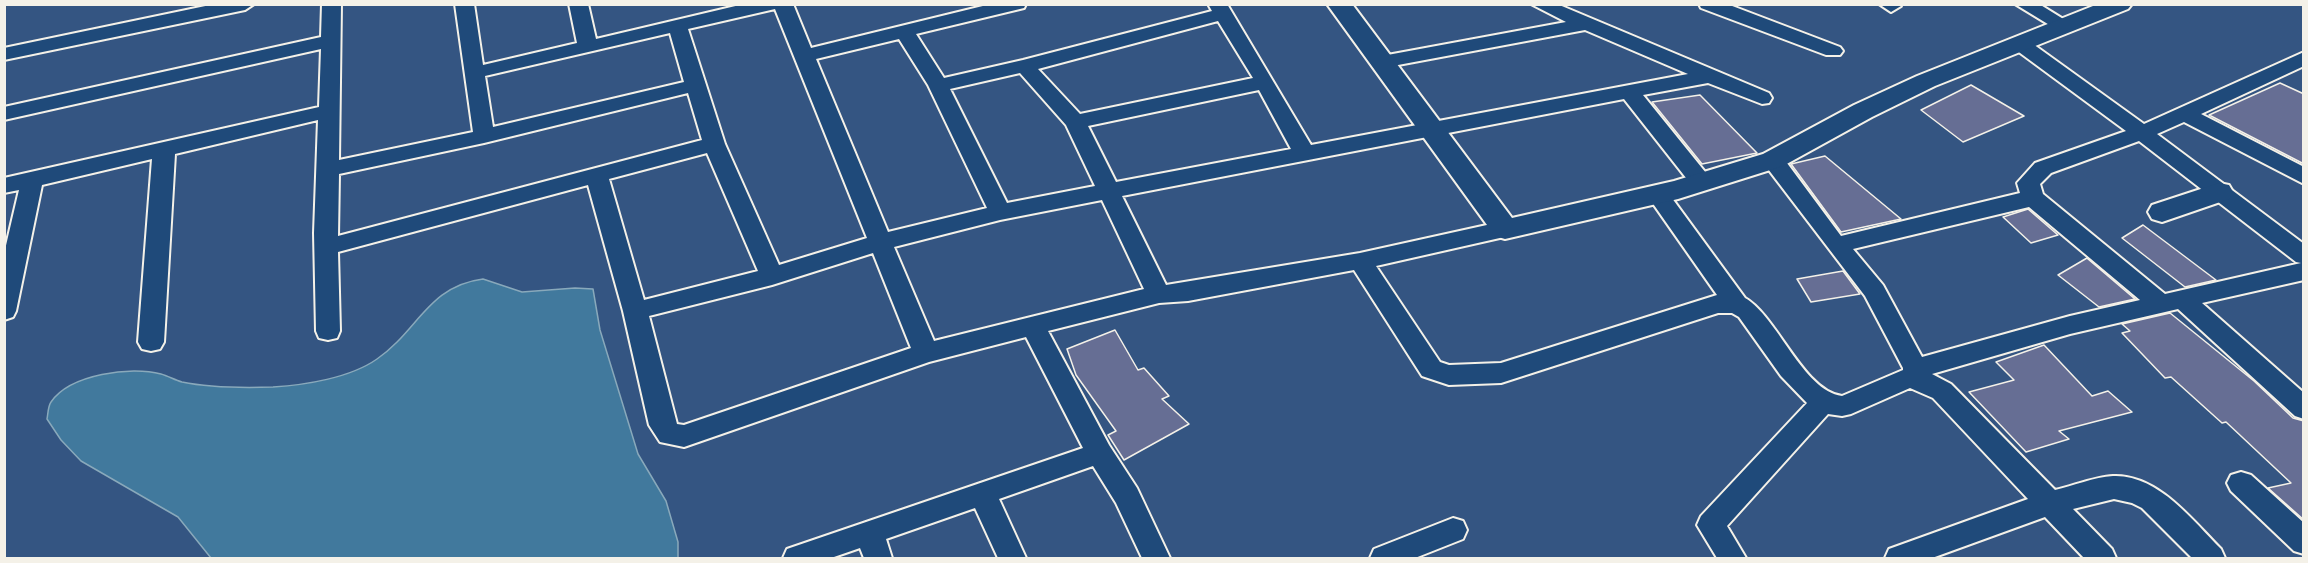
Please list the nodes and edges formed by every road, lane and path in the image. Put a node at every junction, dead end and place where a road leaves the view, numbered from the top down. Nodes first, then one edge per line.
1 (244, 4) edge
2 (332, 4) edge
3 (464, 4) edge
4 (578, 4) edge
5 (771, 4) edge
6 (783, 4) edge
7 (1017, 4) edge
8 (1339, 4) edge
9 (1708, 4) edge
10 (2024, 4) edge
11 (2120, 4) edge
12 (1545, 5) edge
13 (1220, 9) edge
14 (1586, 24) junction
15 (2063, 25) junction
16 (677, 26) junction
17 (905, 32) junction
18 (330, 41) junction
19 (2019, 43) junction
20 (588, 47) junction
21 (1833, 51) dead end
22 (4, 54) edge
23 (804, 56) junction
24 (2304, 58) edge
25 (1382, 62) junction
26 (1025, 66) junction
27 (473, 73) junction
28 (1710, 76) junction
29 (1265, 82) junction
30 (696, 85) junction
31 (938, 85) junction
32 (1629, 92) junction
33 (1762, 98) dead end
34 (331, 111) junction
35 (4, 114) edge
36 (2186, 114) junction
37 (1076, 122) junction
38 (1433, 130) junction
39 (2142, 133) junction
40 (484, 136) junction
41 (714, 144) junction
42 (165, 150) junction
43 (1305, 155) junction
44 (1773, 160) junction
45 (329, 169) junction
46 (597, 176) junction
47 (2304, 177) edge
48 (32, 181) junction
49 (1702, 183) junction
50 (4, 186) edge
51 (1108, 191) junction
52 (2219, 192) junction
53 (1658, 195) junction
54 (2033, 198) junction
55 (1000, 212) junction
56 (2162, 212) dead end
57 (1505, 229) junction
58 (880, 242) junction
59 (1836, 245) junction
60 (328, 247) junction
61 (2304, 256) edge
62 (1360, 261) junction
63 (2304, 271) edge
64 (771, 276) junction
65 (1159, 294) junction
66 (2171, 302) junction
67 (1736, 304) junction
68 (4, 311) edge
69 (635, 311) junction
70 (1032, 326) junction
71 (328, 331) dead end
72 (151, 342) dead end
73 (926, 353) junction
74 (1918, 374) junction
75 (1823, 402) junction
76 (2304, 409) edge
77 (1099, 453) junction
78 (2241, 483) dead end
79 (982, 493) junction
80 (2050, 503) junction
81 (1453, 530) dead end
82 (869, 531) junction
83 (2304, 542) edge
84 (797, 558) edge
85 (879, 558) edge
86 (1012, 558) edge
87 (1156, 558) edge
88 (1384, 558) edge
89 (1732, 558) edge
90 (1899, 558) edge
91 (2102, 558) edge
92 (2211, 558) edge

1 - 22 street
2 - 18 street
3 - 27 street
4 - 20 street
5 - 16 street
6 - 23 street
7 - 17 street
8 - 25 street
9 - 21 street
10 - 15 street
11 - 15 street
12 - 14 street
13 - 26 street
13 - 29 street
14 - 25 street
14 - 28 street
15 - 19 street
16 - 20 street
16 - 30 street
17 - 23 street
17 - 31 street
18 - 34 street
18 - 35 street
19 - 39 street
19 - 44 street
20 - 27 street
23 - 58 street
24 - 36 street
25 - 38 street
26 - 31 street
26 - 37 street
27 - 40 street
28 - 32 street
28 - 33 street
29 - 37 street
29 - 43 street
30 - 40 street
30 - 41 street
31 - 55 street
32 - 38 street
32 - 49 street
34 - 42 street
34 - 45 street
36 - 39 street
36 - 47 street
37 - 51 street
38 - 43 street
38 - 57 street
39 - 52 street
39 - 54 street
40 - 45 street
41 - 46 street
41 - 64 street
42 - 48 street
42 - 72 street
43 - 51 street
44 - 49 street
44 - 59 street
45 - 60 street
46 - 60 street
46 - 69 street
48 - 50 street
48 - 68 street
49 - 53 street
51 - 55 street
51 - 65 street
52 - 56 street
52 - 61 street
53 - 57 street
53 - 67 street
54 - 59 street
54 - 66 street
55 - 58 street
57 - 62 street
58 - 64 street
58 - 73 street
59 - 74 street
60 - 71 street
62 - 65 street
62 - 67 street
63 - 66 street
64 - 69 street
65 - 70 street
66 - 74 street
66 - 76 street
67 - 75 street
69 - 73 street
70 - 73 street
70 - 77 street
74 - 75 street
74 - 80 street
75 - 89 street
77 - 79 street
77 - 87 street
78 - 83 street
79 - 82 street
79 - 86 street
80 - 90 street
80 - 91 street
80 - 92 street
81 - 88 street
82 - 84 street
82 - 85 street

